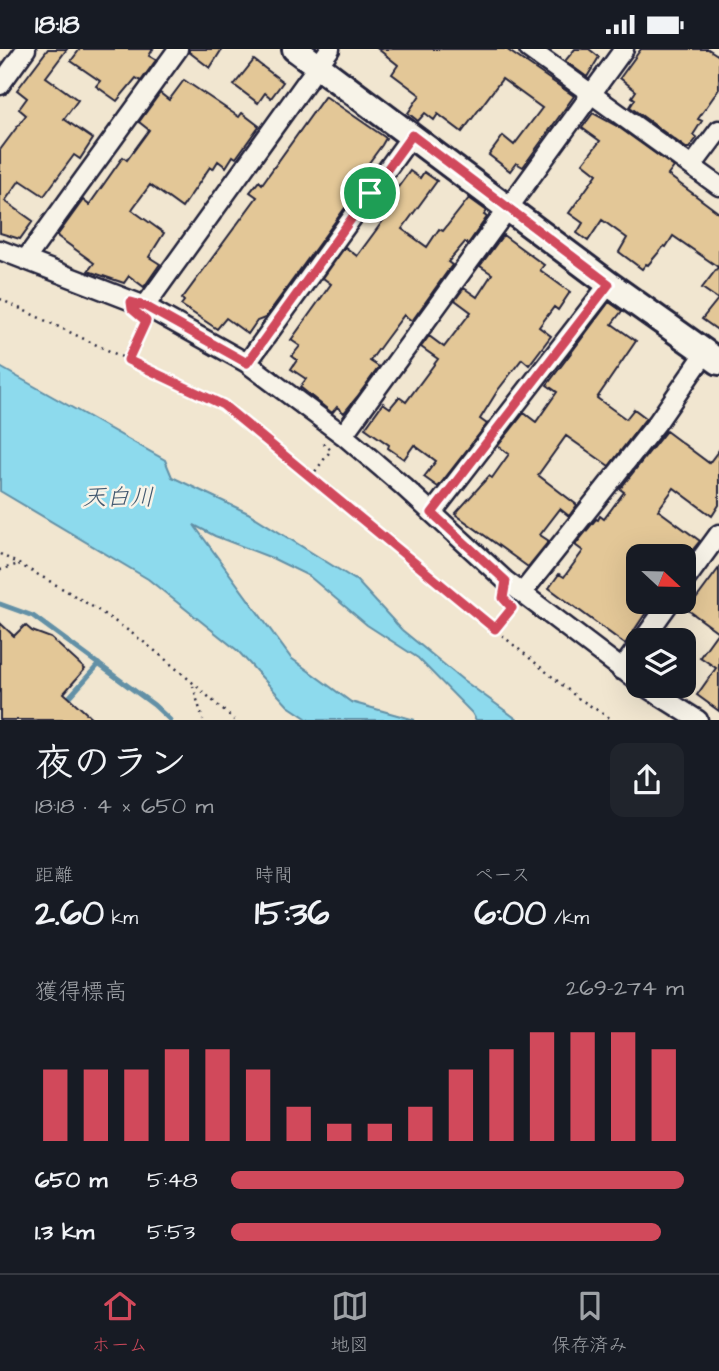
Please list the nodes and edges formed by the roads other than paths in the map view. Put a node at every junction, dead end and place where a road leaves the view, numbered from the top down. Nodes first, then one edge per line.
1 (26, 49) edge
2 (178, 49) edge
3 (295, 49) edge
4 (529, 49) edge
5 (624, 49) edge
6 (324, 57) edge
7 (0, 85) edge
8 (591, 94) junction
9 (719, 130) edge
10 (412, 135) junction
11 (692, 166) junction
12 (719, 186) edge
13 (508, 209) junction
14 (0, 250) edge
15 (25, 260) junction
16 (609, 284) junction
17 (138, 304) junction
18 (712, 357) edge
19 (247, 363) junction
20 (343, 435) junction
21 (432, 513) junction
22 (719, 534) edge
23 (696, 566) edge
24 (517, 601) junction
25 (626, 663) edge
26 (621, 670) junction
27 (626, 673) edge
28 (663, 698) edge
29 (698, 720) edge

1 - 7 street
2 - 15 street
3 - 6 street
4 - 8 street
5 - 8 street
6 - 10 street
6 - 17 street
8 - 11 street
8 - 13 street
9 - 11 street
10 - 13 street
10 - 19 street
11 - 12 street
13 - 16 street
13 - 20 street
14 - 15 street
15 - 17 street
16 - 18 street
16 - 21 street
17 - 19 street
18 - 24 street
19 - 20 street
20 - 21 street
21 - 24 street
22 - 23 street
24 - 26 street
25 - 26 street
26 - 27 street
28 - 29 street

